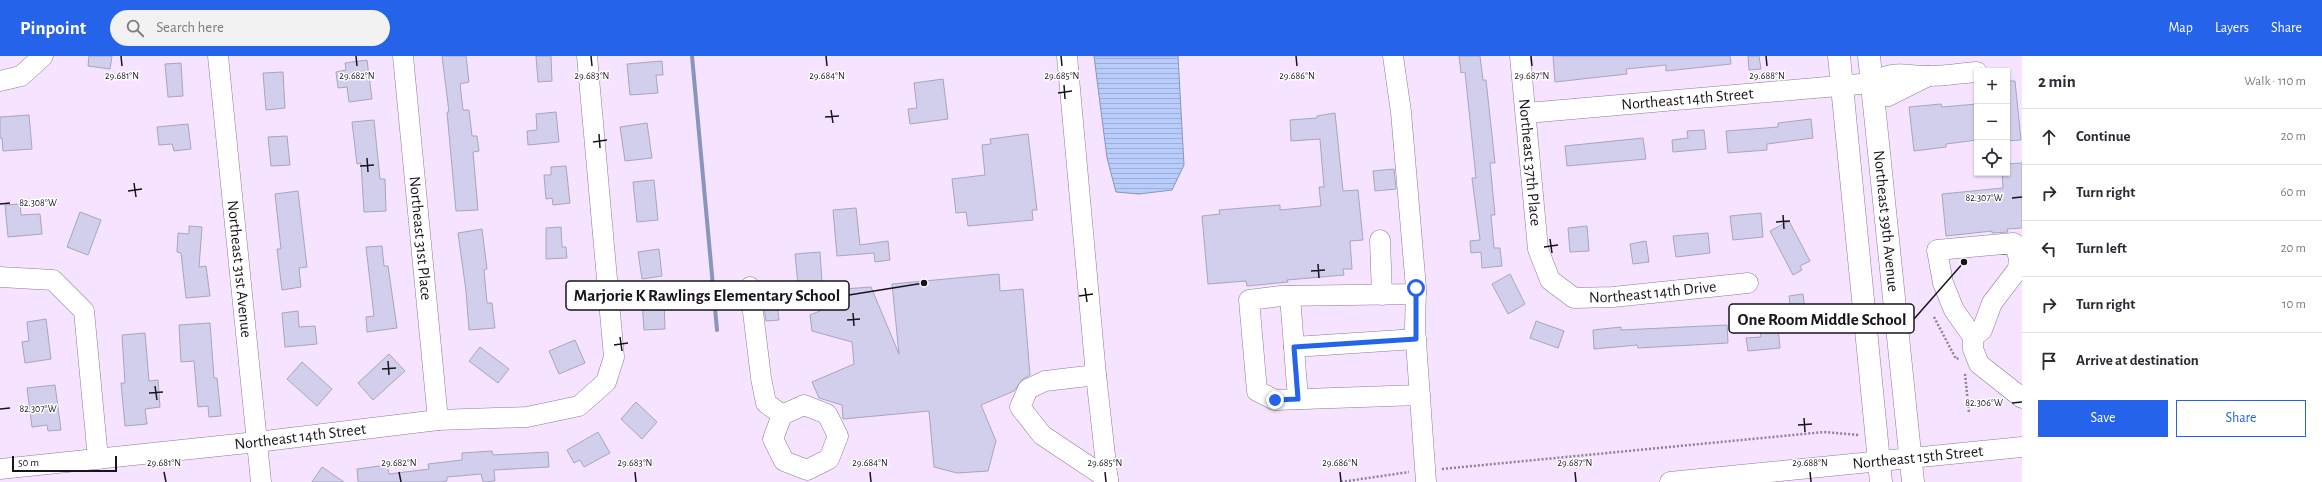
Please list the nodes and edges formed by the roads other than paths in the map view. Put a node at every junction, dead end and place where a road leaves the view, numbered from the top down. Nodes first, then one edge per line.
1 (43, 56) edge
2 (218, 56) edge
3 (403, 56) edge
4 (587, 56) edge
5 (1067, 56) edge
6 (1393, 56) edge
7 (1520, 56) edge
8 (1839, 56) edge
9 (1869, 56) edge
10 (1978, 56) edge
11 (1978, 68) edge
12 (1974, 71) edge
13 (0, 81) edge
14 (1872, 83) junction
15 (1842, 86) junction
16 (1526, 113) junction
17 (1380, 240) dead end
18 (0, 276) edge
19 (1748, 283) dead end
20 (750, 287) dead end
21 (1560, 287) joint
22 (1416, 294) junction
23 (1382, 295) junction
24 (1290, 296) junction
25 (1973, 338) junction
26 (1416, 339) junction
27 (1294, 347) junction
28 (1096, 375) junction
29 (1420, 395) junction
30 (2022, 398) edge
31 (1298, 399) junction
32 (782, 415) junction
33 (438, 420) junction
34 (257, 442) junction
35 (2022, 447) edge
36 (1910, 458) junction
37 (98, 459) junction
38 (0, 469) edge
39 (1880, 472) edge
40 (808, 476) edge
41 (1426, 476) edge
42 (1765, 477) edge
43 (1707, 480) edge
44 (1108, 481) edge
45 (261, 482) edge
46 (1670, 482) edge
47 (1913, 482) edge

1 - 13 street
2 - 34 street, Northeast 31st Avenue
3 - 33 street, Northeast 31st Place
4 - 33 street, Northeast 14th Street
5 - 28 street
6 - 22 street
7 - 16 street, Northeast 37th Place
8 - 15 main road, Northeast 39th Avenue
9 - 14 main road, Northeast 39th Avenue
10 - 11 street
12 - 14 street
14 - 15 street, Northeast 14th Street
14 - 36 main road, Northeast 39th Avenue
15 - 16 street, Northeast 14th Street
15 - 39 main road, Northeast 39th Avenue
16 - 21 street, Northeast 37th Place
17 - 23 street
18 - 37 street
19 - 21 street, Northeast 14th Drive
20 - 32 street
22 - 23 street
22 - 26 street
23 - 24 street
24 - 27 street
24 - 31 street
25 - 25 street
25 - 30 street
26 - 27 street
26 - 29 street
27 - 31 street
28 - 44 street
28 - 44 street
29 - 31 street
29 - 41 street
32 - 40 street
32 - 40 street
33 - 34 street, Northeast 14th Street
34 - 37 street, Northeast 14th Street
34 - 45 street, Northeast 31st Avenue
35 - 36 street, Northeast 15th Street
36 - 39 street, Northeast 15th Street
36 - 47 main road, Northeast 39th Avenue
37 - 38 street, Northeast 14th Street
39 - 42 street, Northeast 15th Street
42 - 43 street, Northeast 15th Street
43 - 46 street, Northeast 15th Street

